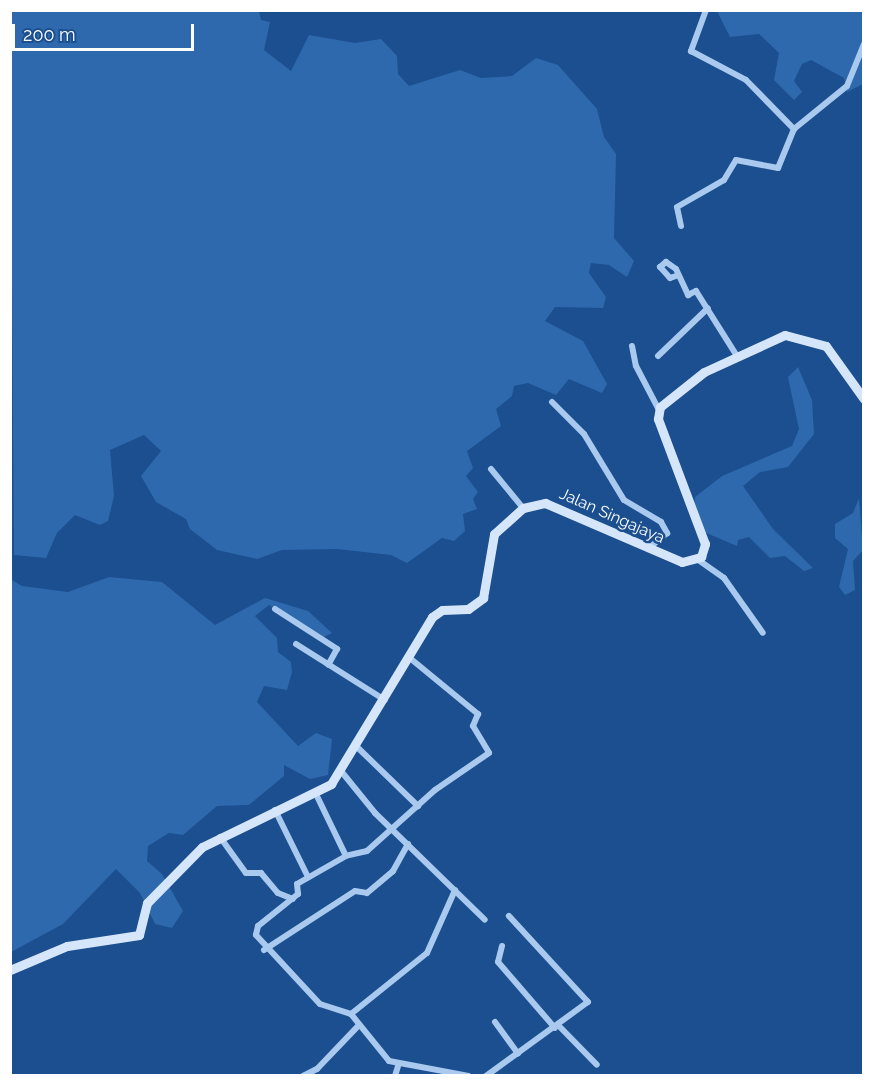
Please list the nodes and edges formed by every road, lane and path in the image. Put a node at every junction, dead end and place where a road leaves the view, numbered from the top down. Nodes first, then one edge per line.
1 (706, 10) edge
2 (864, 44) edge
3 (794, 129) junction
4 (681, 226) dead end
5 (676, 276) dead end
6 (708, 308) junction
7 (632, 346) dead end
8 (658, 356) dead end
9 (737, 356) junction
10 (864, 399) edge
11 (552, 402) dead end
12 (659, 410) junction
13 (491, 468) dead end
14 (523, 508) junction
15 (650, 548) junction
16 (696, 559) junction
17 (275, 609) dead end
18 (763, 633) dead end
19 (296, 644) dead end
20 (411, 659) junction
21 (328, 665) junction
22 (385, 700) junction
23 (355, 745) junction
24 (341, 771) junction
25 (315, 792) junction
26 (418, 806) junction
27 (275, 810) junction
28 (394, 832) junction
29 (220, 836) junction
30 (408, 844) junction
31 (346, 856) junction
32 (308, 878) junction
33 (455, 890) junction
34 (293, 899) junction
35 (509, 916) dead end
36 (485, 920) dead end
37 (502, 946) dead end
38 (264, 950) junction
39 (10, 970) edge
40 (351, 1014) junction
41 (495, 1022) dead end
42 (359, 1025) junction
43 (557, 1027) junction
44 (518, 1054) junction
45 (597, 1065) dead end
46 (398, 1066) junction
47 (303, 1076) edge
48 (394, 1076) edge
49 (468, 1076) edge
50 (486, 1076) edge

1 - 3 street
2 - 3 street
3 - 4 street
5 - 6 street
6 - 8 street
6 - 9 street
7 - 12 street
9 - 10 street
9 - 12 street
11 - 15 street
12 - 16 street
13 - 14 street
14 - 15 street, Jalan Singajaya
14 - 20 street
15 - 16 street, Jalan Singajaya
16 - 18 street
17 - 21 street
19 - 21 street
20 - 22 street
20 - 26 street
21 - 22 street
22 - 23 street
23 - 24 street
23 - 26 street
24 - 25 street
24 - 28 street
25 - 27 street
25 - 31 street
26 - 28 street
27 - 29 street
27 - 32 street
28 - 30 street
28 - 31 street
29 - 34 street
29 - 39 street
30 - 33 street
30 - 38 street
31 - 32 street
32 - 34 street
33 - 36 street
33 - 40 street
34 - 38 street
35 - 43 street
37 - 43 street
38 - 40 street
40 - 42 street
41 - 44 street
42 - 46 street
42 - 47 street
43 - 44 street
43 - 45 street
44 - 50 street
46 - 48 street
46 - 49 street

